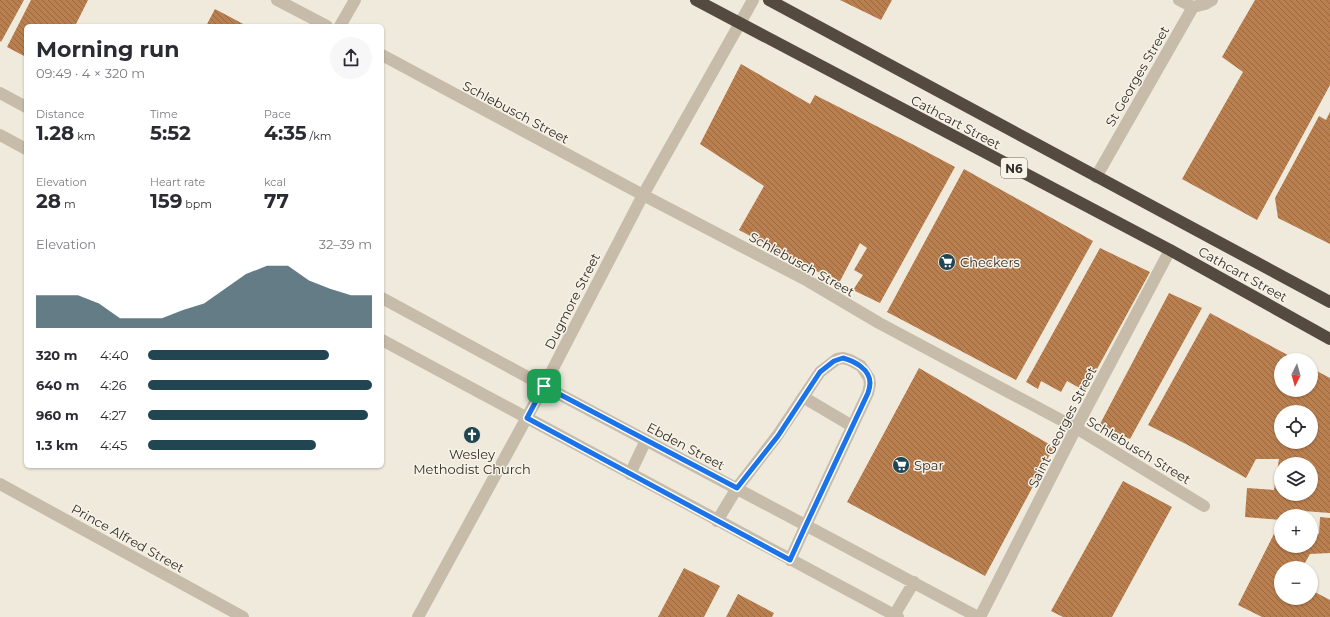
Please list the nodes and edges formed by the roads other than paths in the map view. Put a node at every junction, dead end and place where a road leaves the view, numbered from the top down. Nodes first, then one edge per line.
1 (277, 0) edge
2 (355, 0) edge
3 (696, 0) edge
4 (753, 0) edge
5 (769, 0) edge
6 (1179, 0) edge
7 (1212, 0) edge
8 (1193, 7) junction
9 (323, 24) edge
10 (341, 24) edge
11 (740, 24) junction
12 (384, 56) edge
13 (0, 93) edge
14 (24, 106) edge
15 (0, 135) edge
16 (24, 148) edge
17 (1096, 177) junction
18 (643, 195) junction
19 (1170, 250) junction
20 (384, 299) edge
21 (1330, 302) edge
22 (1330, 339) edge
23 (384, 341) edge
24 (544, 386) junction
25 (803, 397) junction
26 (527, 418) junction
27 (852, 426) junction
28 (1076, 428) junction
29 (646, 440) junction
30 (630, 474) junction
31 (0, 484) edge
32 (737, 488) junction
33 (1204, 506) dead end
34 (718, 521) junction
35 (806, 525) junction
36 (790, 560) junction
37 (914, 582) junction
38 (895, 616) edge
39 (244, 617) edge
40 (418, 617) edge
41 (979, 617) edge

1 - 9 street
2 - 10 street
3 - 11 highway, Cathcart Street / N6
4 - 11 street, Dugmore Street
5 - 17 highway, Cathcart Street / N6
6 - 8 street
7 - 8 street
8 - 17 street, St Georges Street
11 - 18 street, Dugmore Street
11 - 19 highway, Cathcart Street / N6
12 - 18 street, Schlebusch Street
13 - 14 street
15 - 16 street
17 - 21 highway, Cathcart Street / N6
18 - 24 street, Dugmore Street
18 - 28 street, Schlebusch Street
19 - 22 highway, Cathcart Street / N6
19 - 28 street, Saint Georges Street
20 - 24 street, Ebden Street
23 - 26 street
24 - 26 street, Dugmore Street
24 - 29 street, Ebden Street
25 - 27 street
25 - 27 street
25 - 32 street
26 - 30 street
26 - 40 street, Dugmore Street
27 - 35 street
28 - 33 street, Schlebusch Street
28 - 41 street, Saint Georges Street
29 - 30 street
29 - 32 street, Ebden Street
30 - 34 street
31 - 39 street, Prince Alfred Street
32 - 34 street
32 - 35 street, Ebden Street
34 - 36 street
35 - 36 street
35 - 37 street, Ebden Street
36 - 38 street
37 - 38 street
37 - 41 street, Ebden Street

